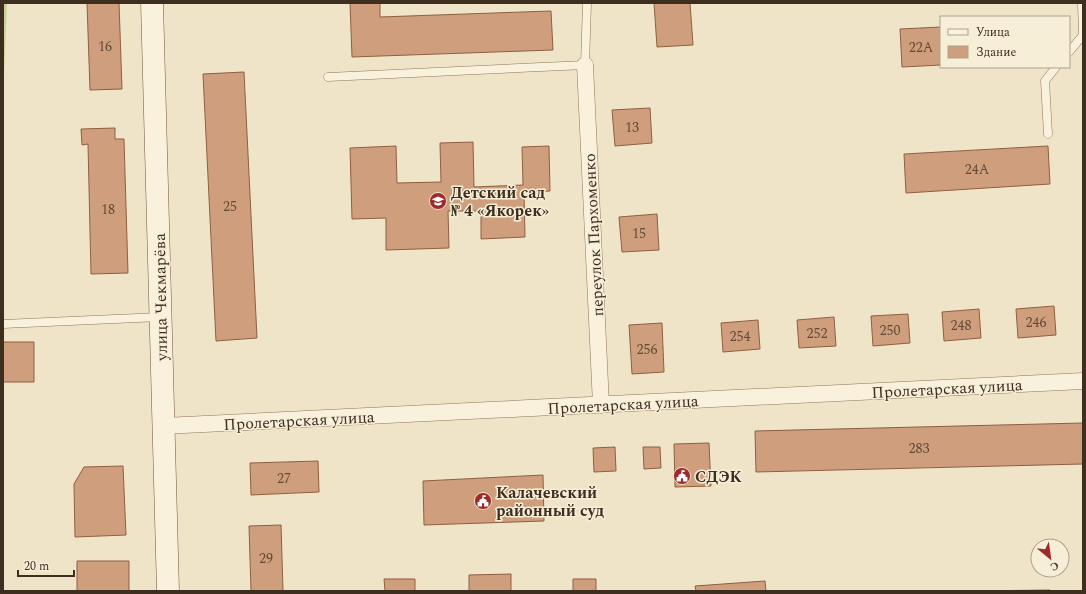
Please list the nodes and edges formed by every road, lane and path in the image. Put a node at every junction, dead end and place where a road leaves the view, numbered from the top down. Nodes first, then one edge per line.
1 (152, 3) edge
2 (587, 3) edge
3 (1082, 3) edge
4 (1083, 35) edge
5 (1070, 51) edge
6 (585, 65) junction
7 (1055, 68) edge
8 (328, 77) dead end
9 (1048, 134) dead end
10 (160, 317) junction
11 (3, 324) edge
12 (1083, 381) edge
13 (601, 405) junction
14 (163, 426) junction
15 (168, 591) edge

1 - 10 street, улица Чекмарёва
2 - 6 lane
3 - 4 lane
4 - 5 lane
6 - 8 lane
6 - 13 street, переулок Пархоменко
7 - 9 lane
10 - 11 lane
10 - 14 street, улица Чекмарёва
12 - 13 street, Пролетарская улица
13 - 14 street, Пролетарская улица
14 - 15 street, улица Чекмарёва

